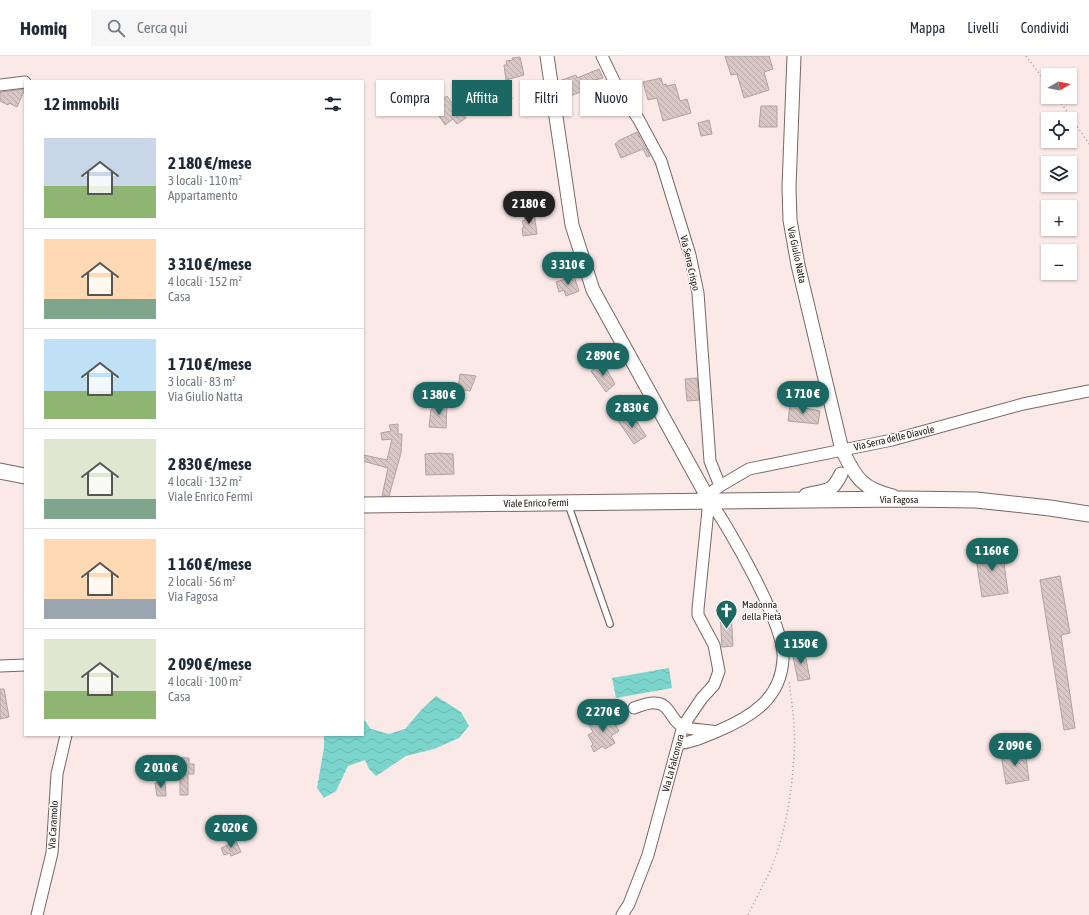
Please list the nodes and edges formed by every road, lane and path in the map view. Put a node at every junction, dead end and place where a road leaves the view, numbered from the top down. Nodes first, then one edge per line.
1 (547, 56) edge
2 (602, 56) edge
3 (794, 56) edge
4 (1026, 56) edge
5 (1041, 76) edge
6 (24, 82) edge
7 (0, 84) edge
8 (1062, 104) edge
9 (1089, 144) edge
10 (1089, 391) edge
11 (842, 450) junction
12 (0, 471) edge
13 (847, 473) junction
14 (24, 476) edge
15 (720, 486) junction
16 (792, 499) junction
17 (903, 499) junction
18 (709, 500) junction
19 (852, 500) junction
20 (568, 502) junction
21 (364, 504) edge
22 (1089, 514) edge
23 (610, 624) dead end
24 (24, 665) edge
25 (0, 666) edge
26 (788, 676) dead end
27 (634, 708) dead end
28 (682, 726) junction
29 (716, 732) junction
30 (66, 736) edge
31 (678, 744) junction
32 (37, 915) edge
33 (622, 915) edge
34 (748, 915) edge

1 - 18 street
2 - 15 street, Via Serra Crispo
3 - 11 street, Via Giulio Natta
4 - 5 path
6 - 7 street
8 - 9 path
10 - 11 street, Via Serra delle Diavole
11 - 13 street, Via Giulio Natta
11 - 15 street, Via Serra delle Diavole
12 - 14 main road
13 - 16 street
13 - 17 street
13 - 19 street
15 - 18 street, Via Serra delle Diavole
16 - 18 main road, Via Fagosa
16 - 19 main road, Via Fagosa
17 - 19 main road, Via Fagosa
17 - 22 main road, Via Fagosa
18 - 20 main road, Viale Enrico Fermi
18 - 28 street, Via La Falconara
18 - 29 street
20 - 21 main road, Viale Enrico Fermi
20 - 23 lane
24 - 25 street
26 - 34 path
27 - 28 street
28 - 29 street
28 - 31 street, Via La Falconara
29 - 31 street
30 - 32 street, Via Caramolo
31 - 33 street, Via La Falconara

